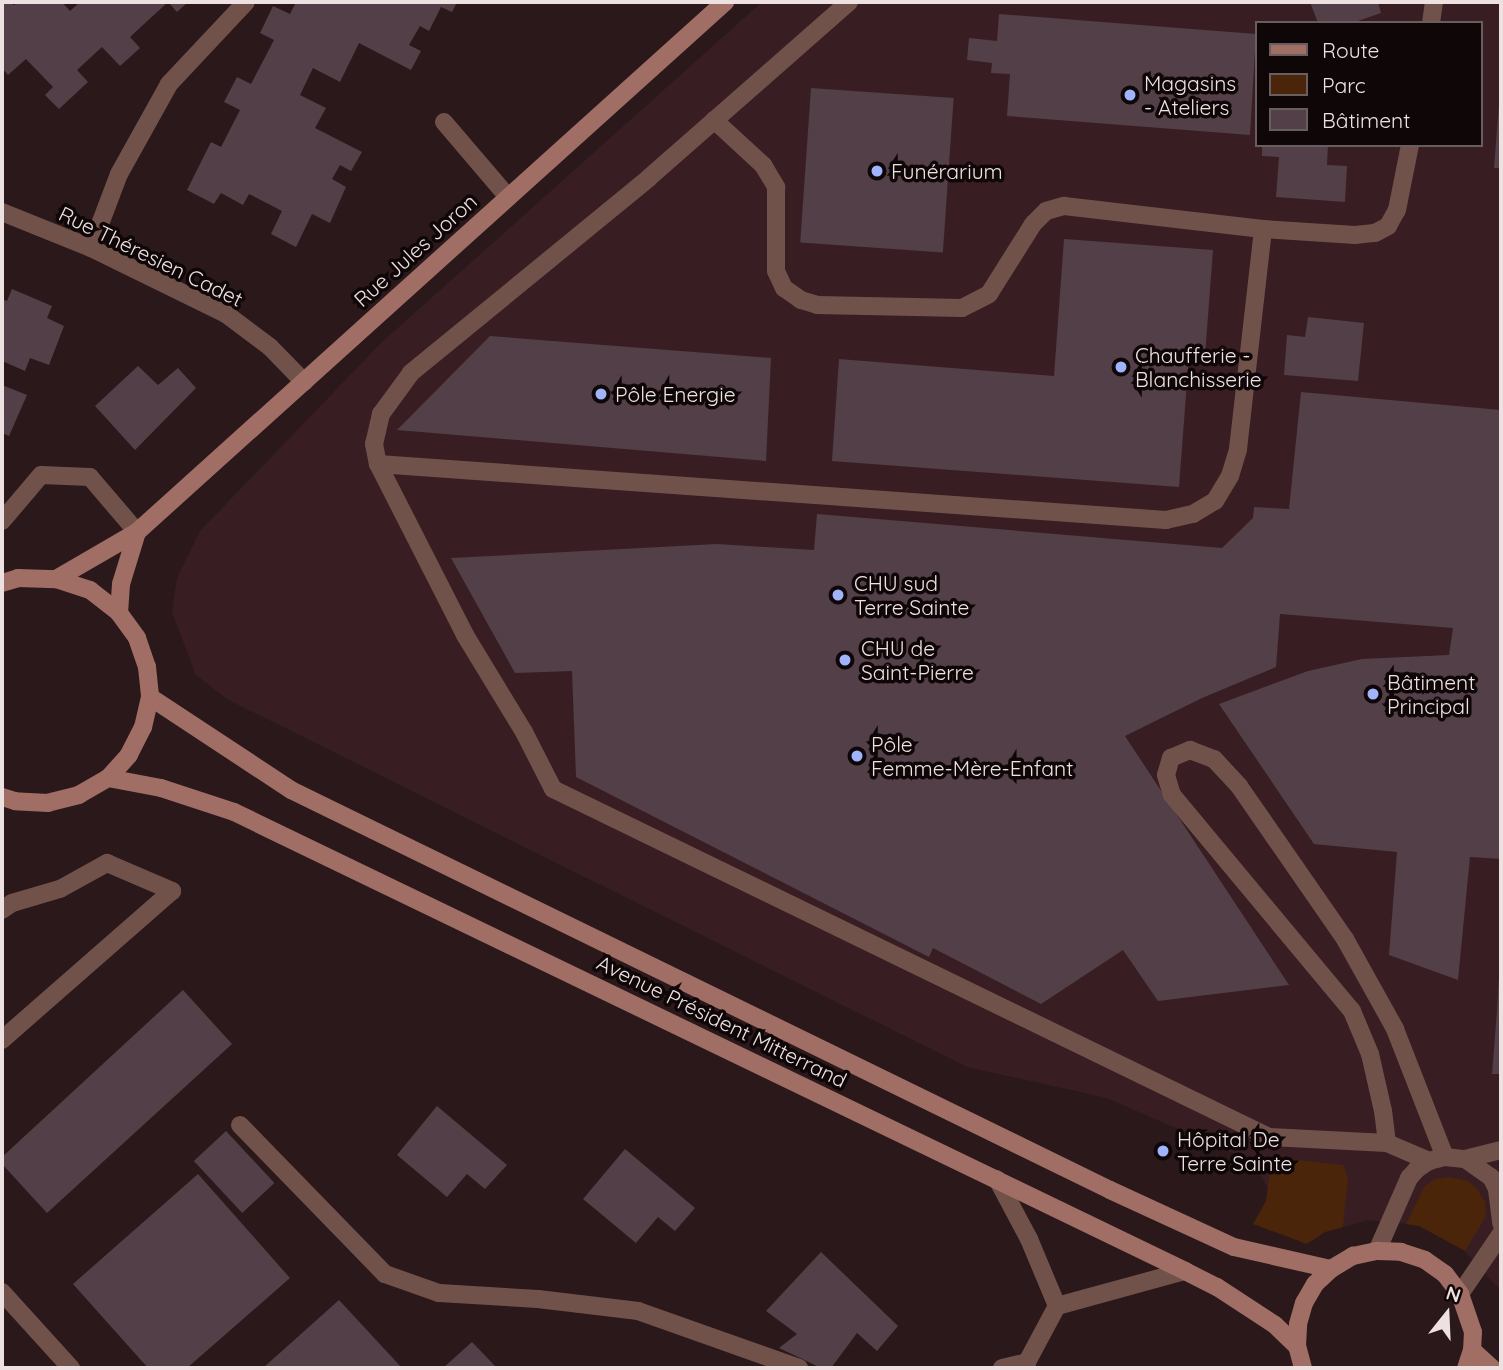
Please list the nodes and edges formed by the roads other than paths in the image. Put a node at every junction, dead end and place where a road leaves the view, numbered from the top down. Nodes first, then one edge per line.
1 (246, 2) edge
2 (725, 2) edge
3 (849, 2) edge
4 (1434, 2) edge
5 (1431, 21) edge
6 (714, 120) junction
7 (444, 122) dead end
8 (1410, 147) edge
9 (508, 197) junction
10 (2, 212) edge
11 (1263, 229) junction
12 (90, 248) junction
13 (304, 382) junction
14 (378, 464) junction
15 (2, 521) edge
16 (137, 532) junction
17 (56, 579) junction
18 (2, 583) edge
19 (119, 613) junction
20 (150, 697) junction
21 (108, 778) junction
22 (6, 803) edge
23 (2, 910) edge
24 (2, 1040) edge
25 (240, 1125) dead end
26 (1387, 1143) junction
27 (1501, 1150) edge
28 (1437, 1159) junction
29 (1465, 1159) junction
30 (997, 1178) junction
31 (1501, 1224) edge
32 (1501, 1234) edge
33 (1377, 1251) junction
34 (1331, 1269) junction
35 (1185, 1271) junction
36 (2, 1292) edge
37 (1460, 1294) junction
38 (1056, 1306) junction
39 (1297, 1346) junction
40 (1472, 1350) junction
41 (71, 1368) edge
42 (799, 1368) edge
43 (1002, 1368) edge
44 (1303, 1368) edge
45 (1466, 1368) edge
46 (1492, 1368) edge

1 - 12 street
2 - 9 main road, Rue Jules Joron
3 - 6 street
4 - 5 street
6 - 11 street
6 - 14 street
7 - 9 street
8 - 11 street
9 - 13 main road, Rue Jules Joron
10 - 12 street, Rue Théresien Cadet
11 - 14 street
12 - 13 street, Rue Théresien Cadet
13 - 16 main road, Rue Jules Joron
14 - 26 street
15 - 16 street
16 - 17 main road, Rue Jules Joron
16 - 19 main road
17 - 18 main road
17 - 19 main road
19 - 20 main road
20 - 21 main road
20 - 34 main road, Avenue Président Mitterrand
21 - 22 main road
21 - 30 main road, Avenue Président Mitterrand
23 - 24 street
25 - 42 street
26 - 28 street
26 - 28 street
27 - 29 street
28 - 29 street
28 - 33 street
29 - 31 street
30 - 35 main road, Avenue Président Mitterrand
30 - 38 street
32 - 37 street
33 - 34 main road
33 - 37 main road
34 - 39 main road
35 - 38 street
35 - 39 main road, Avenue Président Mitterrand
36 - 41 street
37 - 40 main road
38 - 43 street
39 - 44 main road
40 - 45 main road
40 - 46 main road

